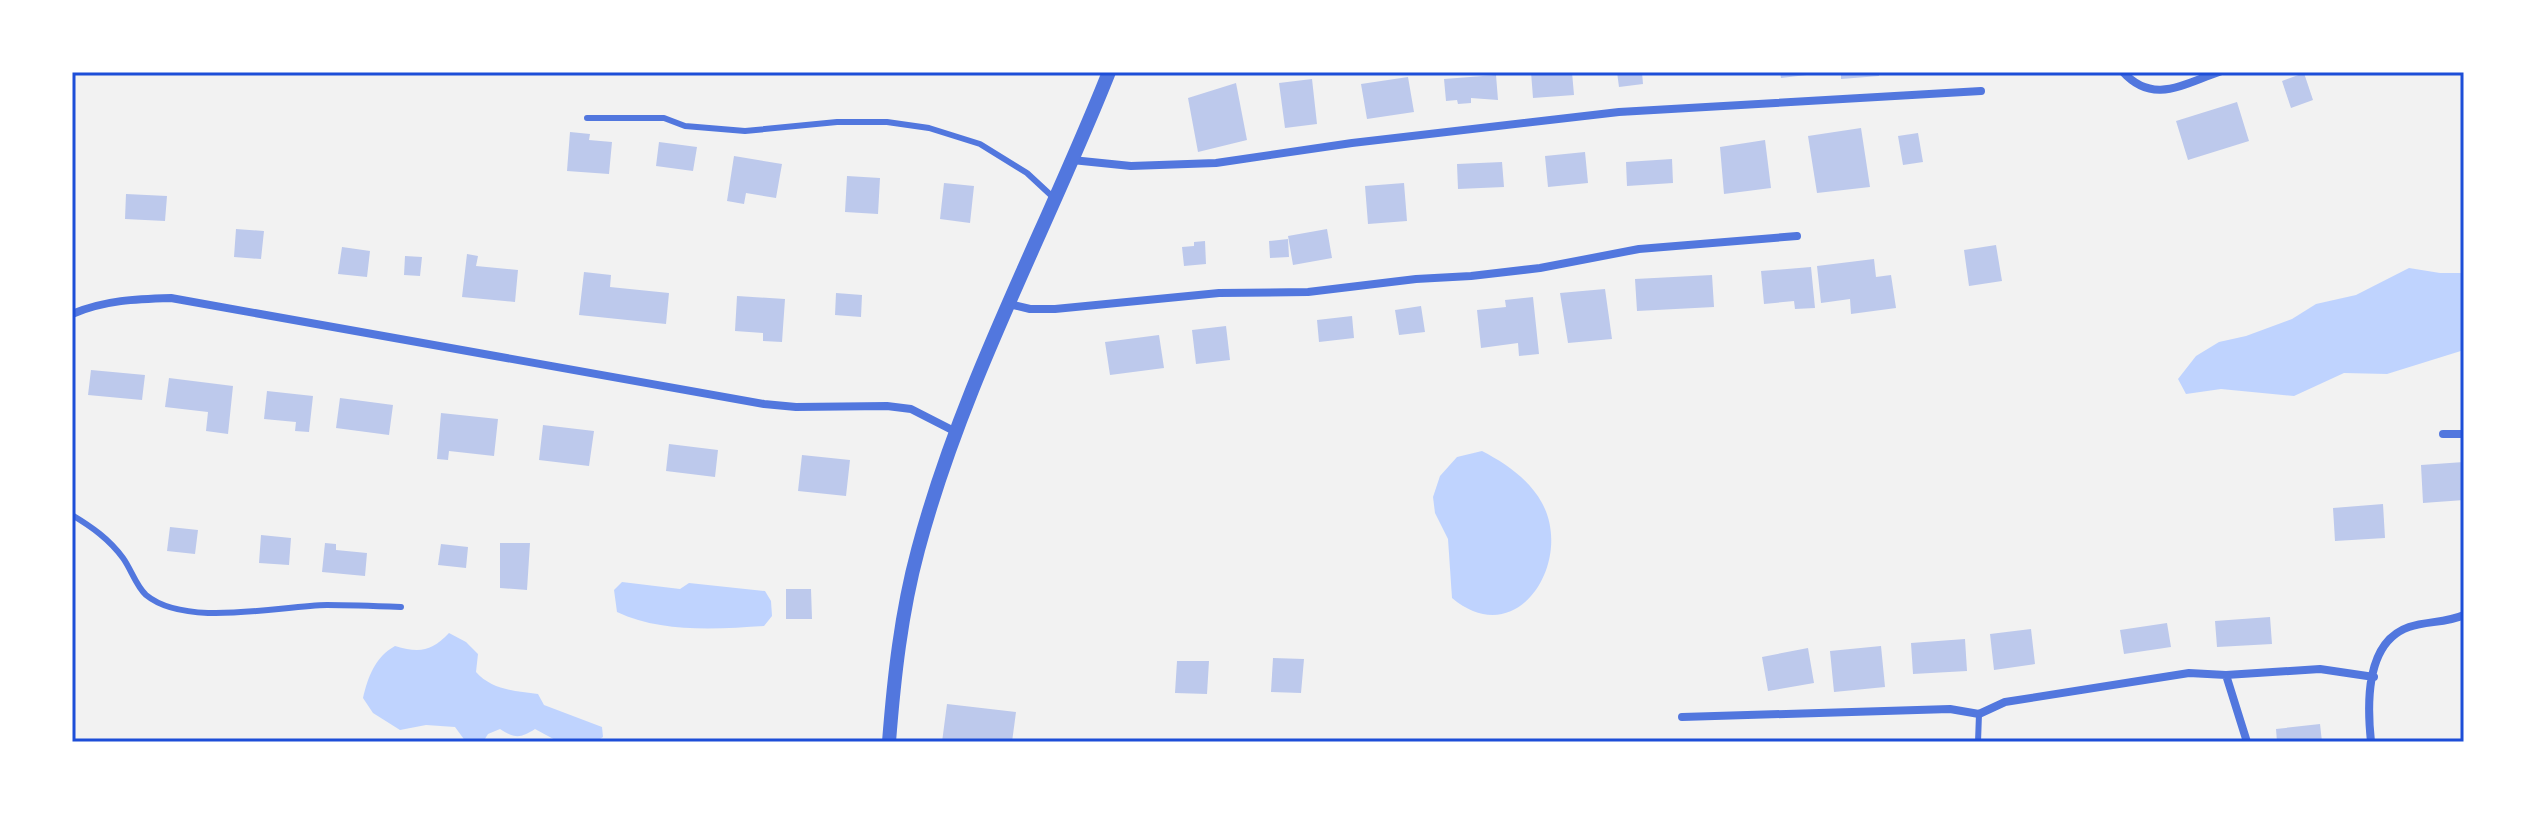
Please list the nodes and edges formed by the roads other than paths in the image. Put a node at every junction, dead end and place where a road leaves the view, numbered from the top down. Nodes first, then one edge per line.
1 (1109, 72) edge
2 (2123, 72) edge
3 (2219, 72) edge
4 (1981, 91) dead end
5 (587, 118) dead end
6 (1072, 160) junction
7 (1055, 199) junction
8 (1797, 236) dead end
9 (1009, 304) junction
10 (72, 314) edge
11 (956, 432) junction
12 (2443, 434) dead end
13 (2464, 434) edge
14 (72, 515) edge
15 (401, 607) dead end
16 (2464, 615) edge
17 (2226, 675) junction
18 (2374, 677) junction
19 (1979, 714) junction
20 (1682, 717) dead end
21 (889, 742) edge
22 (1978, 742) edge
23 (2247, 742) edge
24 (2371, 742) edge

1 - 6 street
2 - 3 street
4 - 6 street
5 - 7 lane
6 - 7 street
7 - 9 street
8 - 9 street
9 - 11 street
10 - 11 street
11 - 21 street
12 - 13 street
14 - 15 lane
16 - 18 street
17 - 18 street
17 - 19 street
17 - 23 street
18 - 24 street
19 - 20 street
19 - 22 lane

